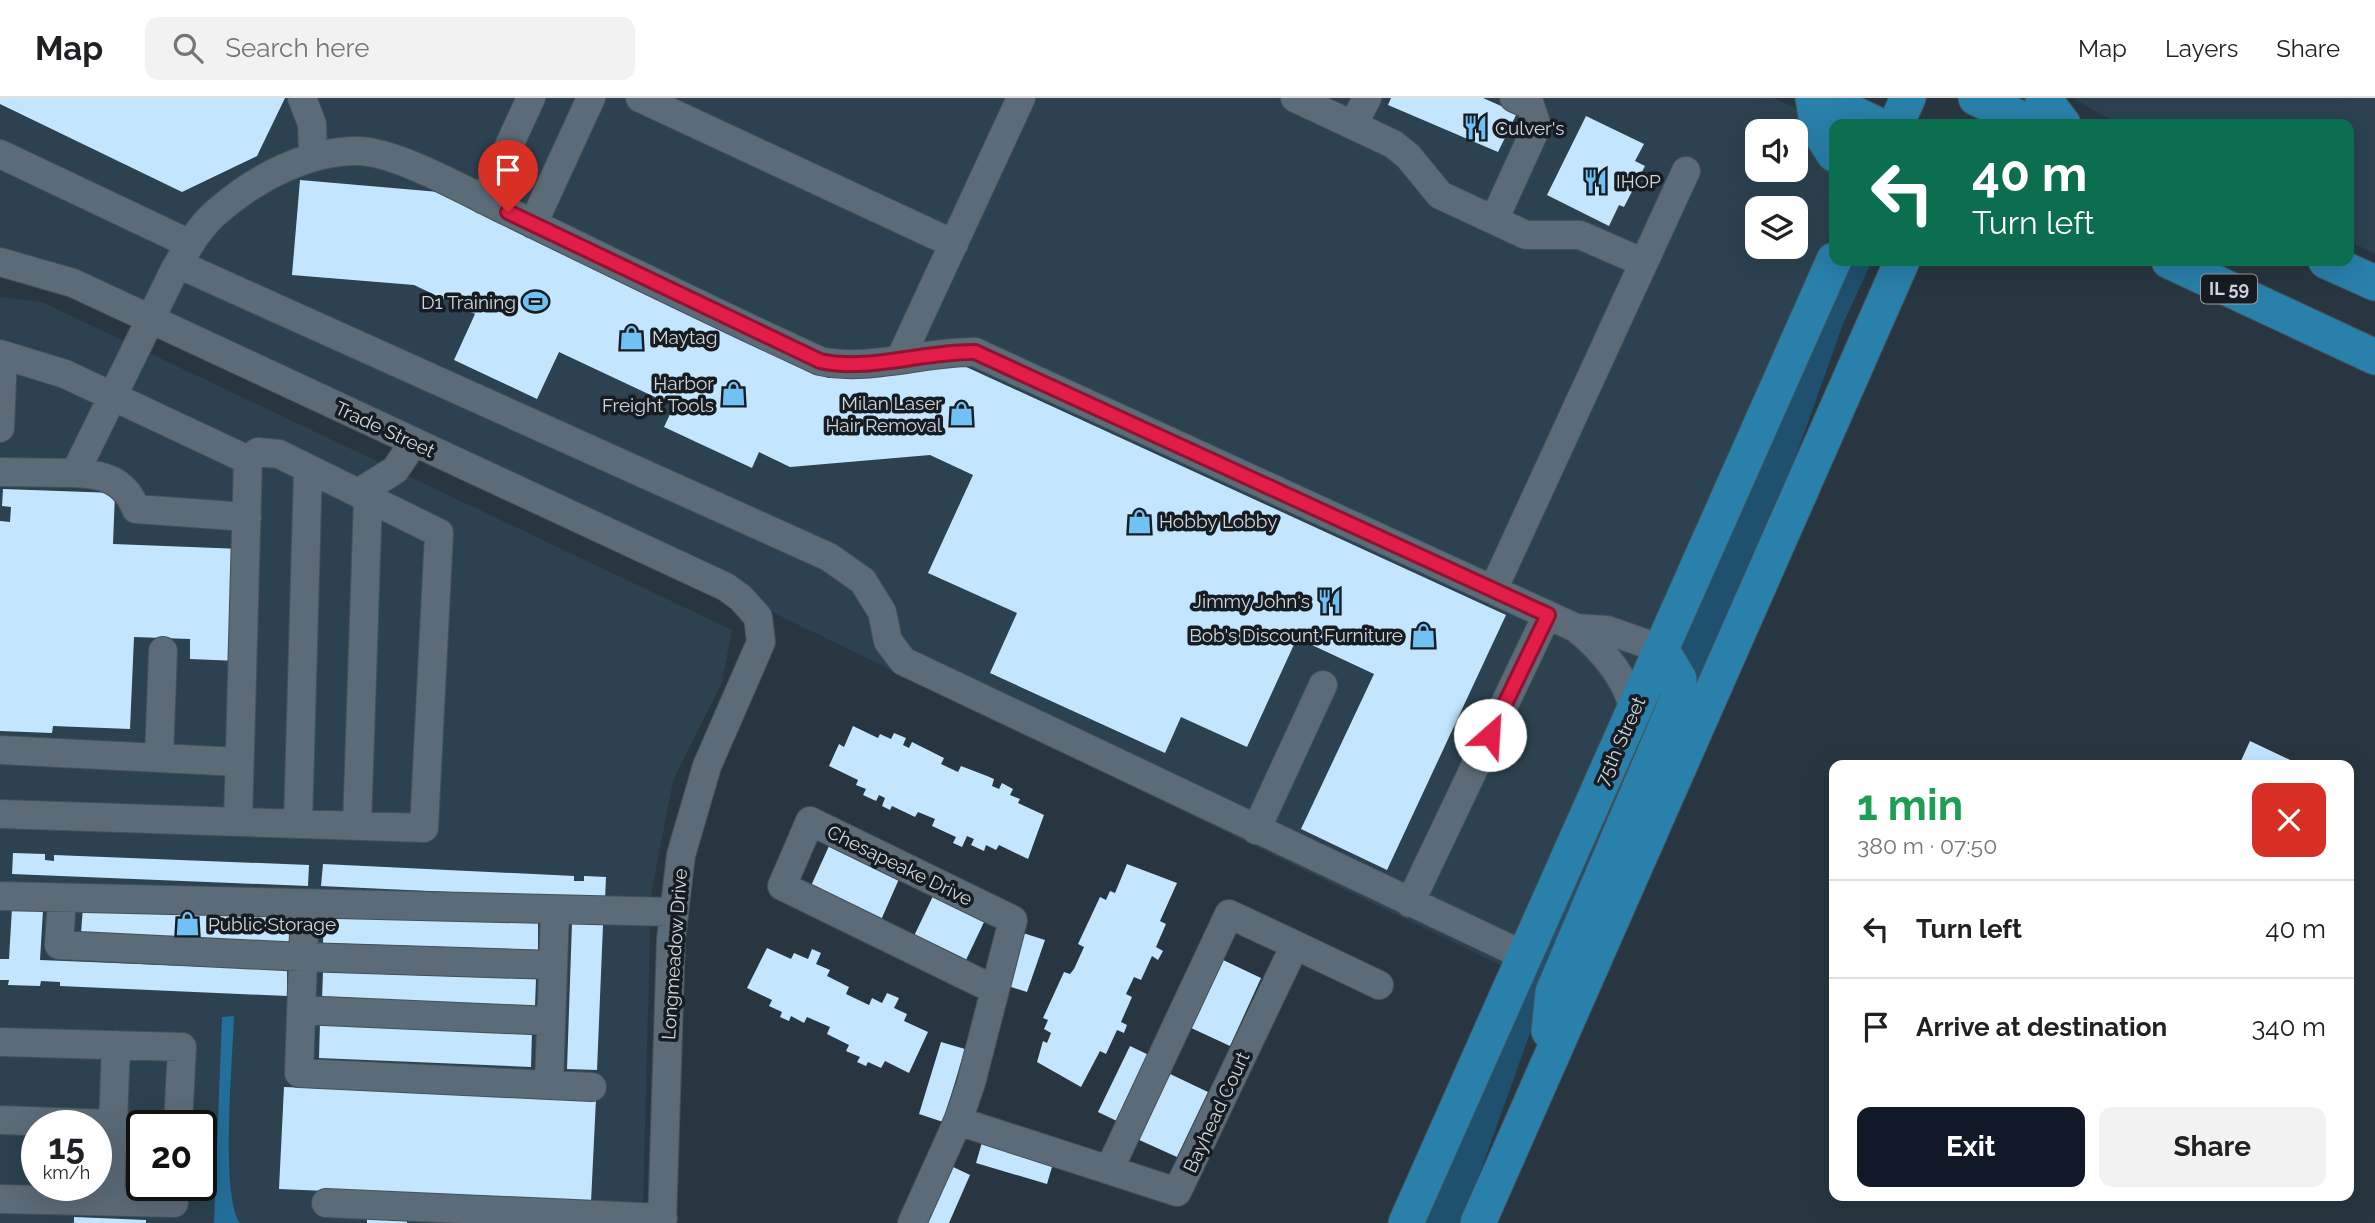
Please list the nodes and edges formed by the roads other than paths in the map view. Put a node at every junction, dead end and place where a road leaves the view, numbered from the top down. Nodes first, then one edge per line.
1 (302, 98) edge
2 (531, 98) edge
3 (591, 98) edge
4 (640, 98) edge
5 (1021, 98) edge
6 (1367, 98) edge
7 (1514, 98) edge
8 (1813, 98) edge
9 (1820, 98) edge
10 (1908, 98) edge
11 (1975, 98) edge
12 (2043, 98) edge
13 (1299, 99) edge
14 (1865, 119) edge
15 (1898, 119) edge
16 (1965, 119) edge
17 (2021, 119) edge
18 (2059, 119) edge
19 (1353, 125) junction
20 (1829, 146) edge
21 (0, 154) edge
22 (313, 156) junction
23 (1686, 171) dead end
24 (484, 200) junction
25 (1494, 220) junction
26 (533, 224) junction
27 (954, 244) junction
28 (184, 254) junction
29 (0, 262) edge
30 (1643, 262) junction
31 (1831, 266) edge
32 (1900, 266) edge
33 (2180, 266) edge
34 (2337, 266) edge
35 (2375, 284) edge
36 (152, 320) junction
37 (1, 355) edge
38 (2375, 357) edge
39 (901, 358) junction
40 (112, 398) junction
41 (0, 428) edge
42 (414, 442) junction
43 (248, 460) junction
44 (308, 469) junction
45 (0, 472) edge
46 (75, 473) junction
47 (363, 496) junction
48 (247, 517) junction
49 (1493, 590) junction
50 (1548, 615) junction
51 (758, 617) joint
52 (1576, 628) junction
53 (1661, 649) junction
54 (163, 651) dead end
55 (1323, 685) dead end
56 (1634, 709) junction
57 (0, 750) edge
58 (159, 758) junction
59 (239, 762) junction
60 (0, 814) edge
61 (238, 821) junction
62 (298, 824) junction
63 (357, 826) junction
64 (1256, 830) junction
65 (0, 896) edge
66 (62, 898) junction
67 (1410, 903) junction
68 (305, 904) junction
69 (555, 910) junction
70 (673, 912) junction
71 (1295, 945) junction
72 (1525, 956) junction
73 (303, 957) junction
74 (553, 965) junction
75 (1379, 985) dead end
76 (995, 990) junction
77 (301, 1010) junction
78 (551, 1021) junction
79 (0, 1042) edge
80 (116, 1045) junction
81 (1545, 1069) junction
82 (549, 1085) junction
83 (592, 1087) dead end
84 (179, 1110) edge
85 (0, 1119) edge
86 (958, 1121) junction
87 (113, 1124) junction
88 (112, 1150) edge
89 (1109, 1170) junction
90 (0, 1199) edge
91 (110, 1201) joint
92 (326, 1203) dead end
93 (174, 1204) edge
94 (31, 1211) edge
95 (663, 1220) edge
96 (912, 1223) edge
97 (1406, 1223) edge
98 (1478, 1223) edge

1 - 22 street
2 - 24 street
3 - 26 street
4 - 27 street
5 - 27 street
6 - 19 street
7 - 25 street
8 - 20 main road
9 - 14 main road
10 - 15 main road
11 - 16 main road
11 - 17 main road
12 - 18 main road
13 - 19 street
19 - 25 street
21 - 28 street
22 - 24 street
22 - 28 street
23 - 30 street
24 - 26 street
25 - 30 street
26 - 39 street
27 - 39 street
28 - 36 street
28 - 64 street
29 - 36 street, Trade Street
30 - 49 street
31 - 53 main road, 75th Street
32 - 81 main road
33 - 38 main road, IL 59
34 - 35 main road
36 - 40 street
36 - 42 street, Trade Street
37 - 40 street
37 - 41 street
39 - 49 street
40 - 43 street
40 - 46 street
42 - 47 street
42 - 51 street, Trade Street
43 - 44 street
43 - 48 street
44 - 47 street
44 - 62 street
45 - 46 street
46 - 48 street
47 - 63 street
47 - 63 street
48 - 59 street
49 - 50 street
50 - 52 street
50 - 67 street
51 - 70 street, Longmeadow Drive
52 - 53 street
52 - 56 street
53 - 56 main road, 75th Street
53 - 81 main road
54 - 58 street
55 - 64 street
56 - 72 main road, 75th Street
57 - 58 street
58 - 59 street
59 - 61 street
60 - 61 street
61 - 62 street
62 - 63 street
64 - 67 street
65 - 66 street
66 - 68 street
66 - 73 street
67 - 72 street
68 - 69 street
68 - 73 street
69 - 70 street
69 - 74 street
70 - 95 street, Longmeadow Drive
71 - 75 street
71 - 89 street, Bayhead Court
71 - 89 street
72 - 97 main road, 75th Street
73 - 74 street
73 - 77 street
74 - 78 street
76 - 76 street, Chesapeake Drive
76 - 86 street, Chesapeake Drive
77 - 78 street
77 - 82 street
78 - 82 street
79 - 80 street
80 - 84 street
80 - 87 street
81 - 98 main road
82 - 83 street
85 - 87 street
86 - 89 street, Bayhead Court
86 - 96 street, Chesapeake Drive
87 - 88 street
90 - 94 street
91 - 93 street
91 - 94 street
92 - 95 street

